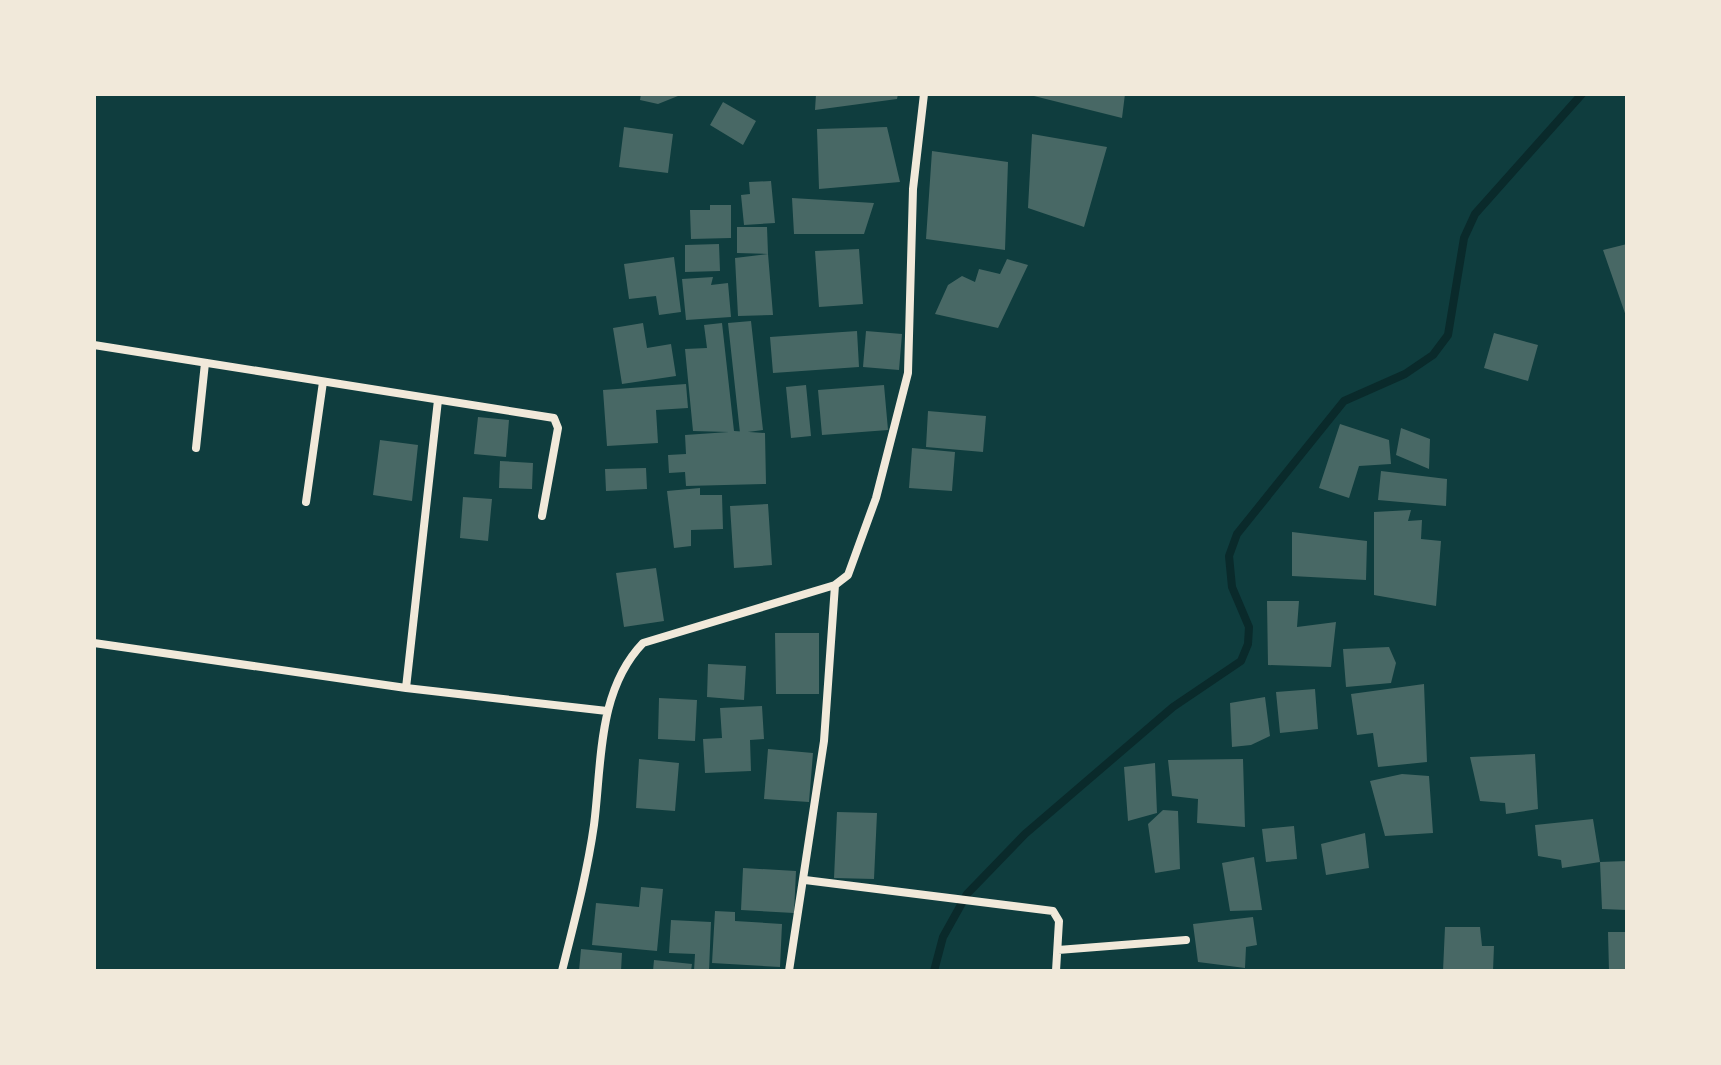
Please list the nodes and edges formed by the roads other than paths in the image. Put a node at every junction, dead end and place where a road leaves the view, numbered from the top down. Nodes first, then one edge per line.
1 (924, 94) edge
2 (94, 345) edge
3 (205, 363) junction
4 (323, 382) junction
5 (438, 400) junction
6 (196, 448) dead end
7 (306, 502) dead end
8 (542, 516) dead end
9 (835, 585) junction
10 (94, 643) edge
11 (406, 688) junction
12 (607, 711) junction
13 (805, 880) junction
14 (1186, 940) dead end
15 (1058, 950) junction
16 (562, 971) edge
17 (789, 971) edge
18 (1056, 971) edge

1 - 9 street
2 - 3 street
3 - 4 street
3 - 6 street
4 - 5 street
4 - 7 street
5 - 8 street
5 - 11 street
9 - 12 street
9 - 13 street
10 - 11 street
11 - 12 street
12 - 16 street
13 - 15 street
13 - 17 street
14 - 15 street
15 - 18 street

